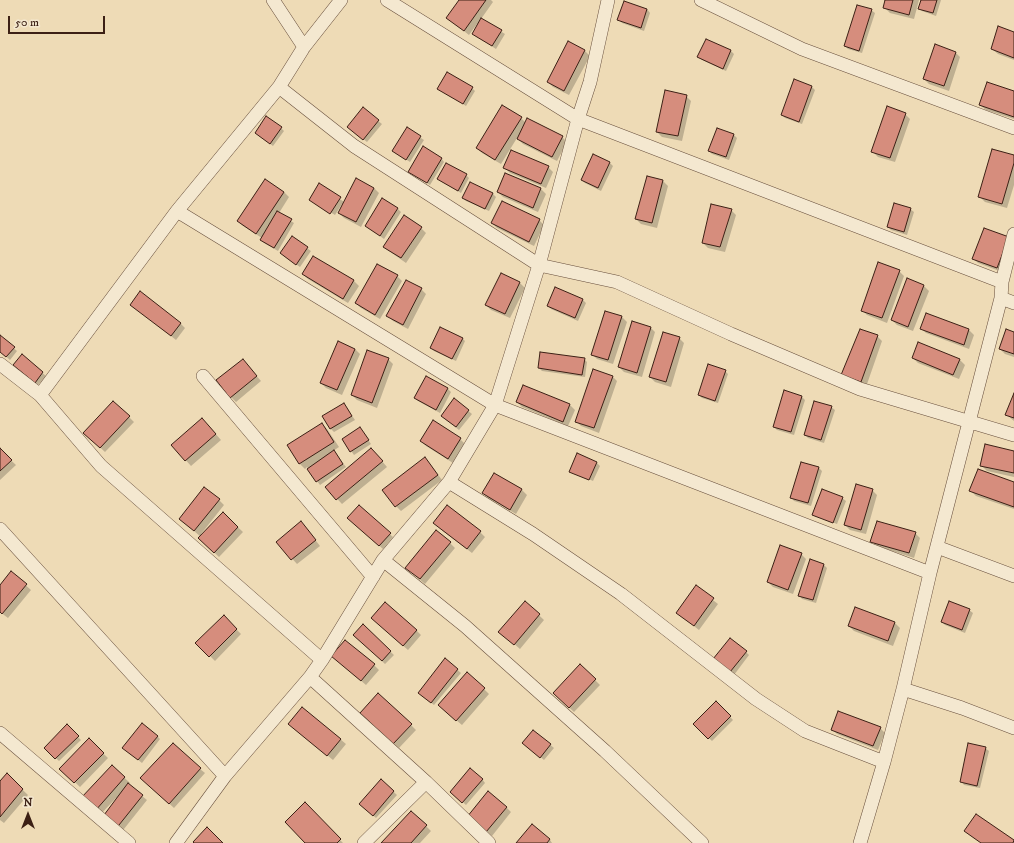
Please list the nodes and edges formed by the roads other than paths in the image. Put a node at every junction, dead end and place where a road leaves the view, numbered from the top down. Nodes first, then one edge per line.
1 (273, 0) edge
2 (341, 0) edge
3 (387, 0) edge
4 (608, 0) edge
5 (701, 0) edge
6 (304, 47) junction
7 (279, 88) junction
8 (578, 119) junction
9 (1014, 128) edge
10 (178, 211) junction
11 (1014, 234) edge
12 (539, 265) junction
13 (1002, 282) junction
14 (1001, 298) junction
15 (1014, 303) edge
16 (0, 364) edge
17 (203, 376) dead end
18 (40, 395) junction
19 (495, 405) junction
20 (970, 421) junction
21 (1014, 435) edge
22 (449, 482) junction
23 (0, 529) edge
24 (937, 547) junction
25 (383, 560) junction
26 (930, 573) junction
27 (1014, 576) edge
28 (373, 578) junction
29 (322, 660) junction
30 (310, 677) junction
31 (903, 689) junction
32 (1014, 728) edge
33 (0, 733) edge
34 (884, 762) junction
35 (225, 776) junction
36 (426, 782) junction
37 (129, 843) edge
38 (176, 843) edge
39 (364, 843) edge
40 (489, 843) edge
41 (702, 843) edge
42 (860, 843) edge

1 - 6 street
2 - 6 street
3 - 8 street
4 - 8 street
5 - 9 street
6 - 7 street
7 - 10 street
7 - 12 street
8 - 12 street
8 - 13 street
10 - 18 street
10 - 19 street
11 - 13 street
12 - 19 street
12 - 20 street
13 - 14 street
14 - 15 street
14 - 20 street
16 - 18 street
17 - 28 street
18 - 29 street
19 - 22 street
19 - 26 street
20 - 21 street
20 - 24 street
22 - 25 street
22 - 34 street
23 - 35 street
24 - 26 street
24 - 27 street
25 - 28 street
25 - 41 street
26 - 31 street
28 - 29 street
29 - 30 street
30 - 35 street
30 - 36 street
31 - 32 street
31 - 34 street
33 - 37 street
34 - 42 street
35 - 38 street
36 - 39 street
36 - 40 street

